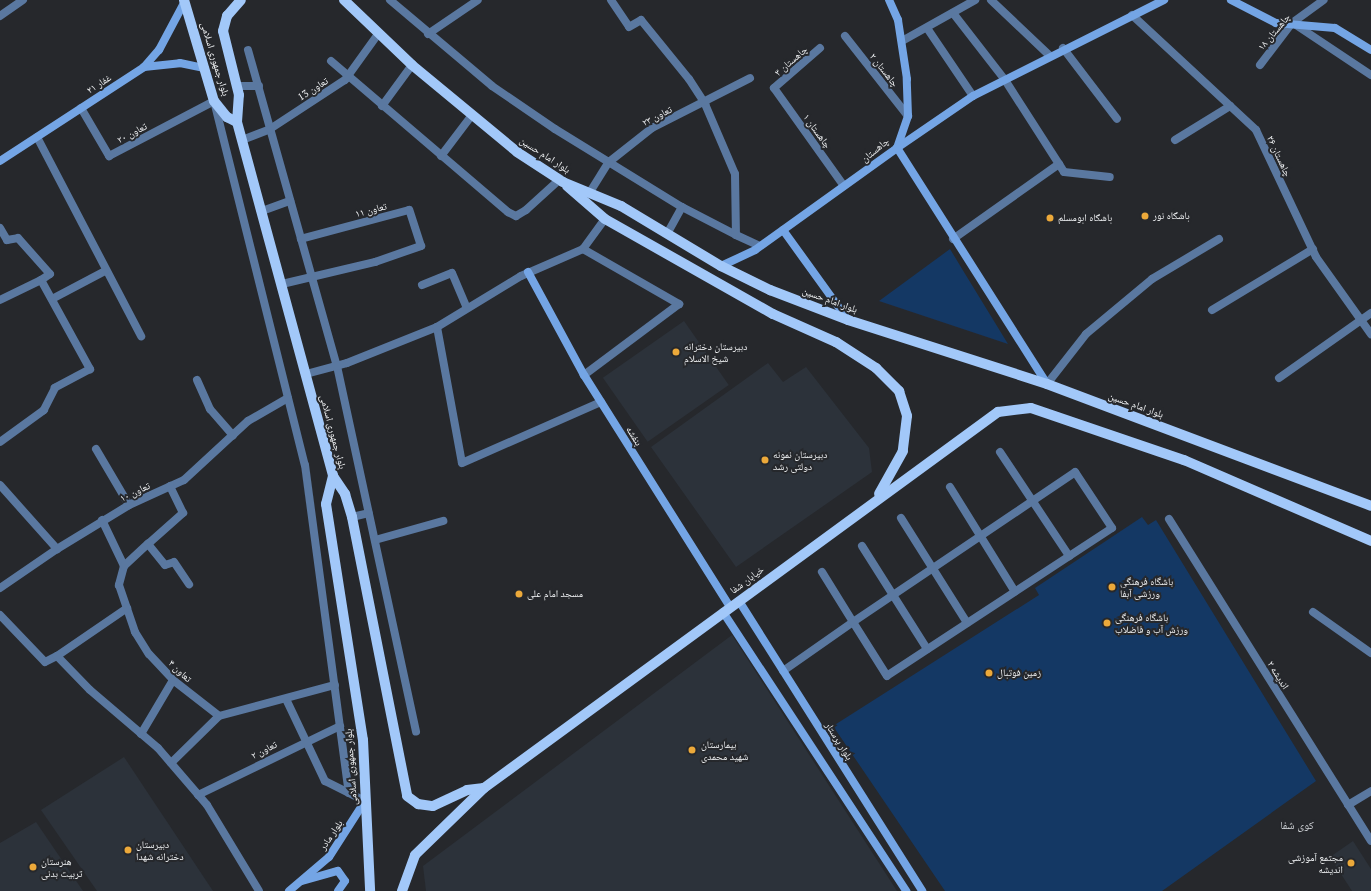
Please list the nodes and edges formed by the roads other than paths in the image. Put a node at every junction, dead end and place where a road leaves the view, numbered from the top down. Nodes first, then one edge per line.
1 (23, 0) edge
2 (184, 0) edge
3 (241, 0) edge
4 (344, 0) edge
5 (390, 0) edge
6 (478, 0) edge
7 (611, 0) edge
8 (889, 0) edge
9 (975, 0) edge
10 (991, 0) edge
11 (1164, 0) edge
12 (1231, 0) edge
13 (1324, 0) edge
14 (953, 13) junction
15 (1132, 15) junction
16 (0, 16) edge
17 (1292, 23) junction
18 (927, 28) junction
19 (378, 34) junction
20 (428, 34) junction
21 (845, 36) dead end
22 (902, 41) junction
23 (820, 48) dead end
24 (1063, 48) junction
25 (248, 50) dead end
26 (1371, 50) edge
27 (1050, 56) junction
28 (331, 61) dead end
29 (412, 65) junction
30 (1260, 65) dead end
31 (144, 66) junction
32 (204, 68) junction
33 (1371, 75) edge
34 (348, 76) junction
35 (750, 78) dead end
36 (1005, 80) junction
37 (238, 86) junction
38 (259, 86) junction
39 (774, 88) joint
40 (973, 96) junction
41 (214, 101) junction
42 (705, 104) junction
43 (382, 106) junction
44 (1230, 106) junction
45 (81, 108) junction
46 (472, 115) junction
47 (908, 116) junction
48 (1117, 119) dead end
49 (237, 122) junction
50 (270, 129) junction
51 (37, 137) junction
52 (242, 140) junction
53 (1175, 140) dead end
54 (897, 148) junction
55 (441, 156) junction
56 (0, 161) edge
57 (609, 162) junction
58 (1059, 164) junction
59 (1110, 176) dead end
60 (561, 181) junction
61 (844, 186) junction
62 (590, 192) junction
63 (290, 201) junction
64 (682, 207) junction
65 (262, 211) junction
66 (605, 219) junction
67 (0, 228) edge
68 (783, 230) junction
69 (667, 234) junction
70 (736, 235) junction
71 (301, 239) junction
72 (953, 239) junction
73 (1219, 239) dead end
74 (760, 246) junction
75 (583, 249) junction
76 (1313, 249) junction
77 (721, 266) junction
78 (105, 271) junction
79 (528, 272) junction
80 (311, 276) junction
81 (41, 280) junction
82 (282, 284) junction
83 (422, 285) dead end
84 (52, 299) junction
85 (0, 300) edge
86 (467, 308) junction
87 (1212, 310) dead end
88 (1371, 313) edge
89 (848, 320) junction
90 (1360, 322) junction
91 (437, 327) junction
92 (1371, 334) edge
93 (141, 336) dead end
94 (336, 366) junction
95 (306, 374) junction
96 (584, 375) junction
97 (1280, 378) dead end
98 (197, 380) dead end
99 (1047, 384) junction
100 (288, 398) junction
101 (601, 402) junction
102 (233, 435) junction
103 (0, 442) edge
104 (96, 449) dead end
105 (1000, 452) dead end
106 (333, 476) junction
107 (0, 485) edge
108 (170, 486) junction
109 (950, 487) dead end
110 (3, 496) edge
111 (877, 497) junction
112 (1032, 500) junction
113 (129, 505) junction
114 (1371, 506) edge
115 (369, 513) junction
116 (352, 517) junction
117 (901, 518) dead end
118 (1169, 519) dead end
119 (102, 520) junction
120 (443, 521) dead end
121 (980, 536) junction
122 (375, 540) junction
123 (1371, 541) edge
124 (148, 544) junction
125 (862, 546) dead end
126 (56, 549) junction
127 (1069, 556) junction
128 (124, 566) junction
129 (933, 568) junction
130 (822, 572) dead end
131 (190, 584) dead end
132 (0, 588) edge
133 (1015, 592) junction
134 (892, 596) junction
135 (739, 601) junction
136 (127, 608) junction
137 (726, 610) junction
138 (1313, 612) dead end
139 (0, 615) edge
140 (853, 622) junction
141 (967, 623) junction
142 (927, 650) junction
143 (1371, 653) edge
144 (57, 656) junction
145 (783, 671) junction
146 (173, 680) junction
147 (335, 685) junction
148 (286, 699) junction
149 (219, 716) junction
150 (340, 726) junction
151 (416, 732) dead end
152 (141, 734) junction
153 (305, 741) junction
154 (171, 763) junction
155 (484, 788) junction
156 (1371, 791) edge
157 (349, 793) junction
158 (198, 795) junction
159 (365, 801) junction
160 (1348, 805) junction
161 (1371, 841) edge
162 (299, 882) junction
163 (259, 891) edge
164 (289, 891) edge
165 (338, 891) edge
166 (370, 891) edge
167 (402, 891) edge
168 (906, 891) edge
169 (922, 891) edge

1 - 16 street
2 - 31 street, غفار ۲۱
2 - 32 main road, بلوار جمهوری اسلامی
3 - 37 main road
4 - 19 main road, بلوار امام حسین
5 - 20 street
6 - 20 street
7 - 42 street
8 - 22 street, چاهستان
9 - 14 street
10 - 27 street
11 - 15 street
12 - 17 street
13 - 17 street, چاهستان ۱۸
14 - 18 street
14 - 36 street
15 - 24 street
15 - 44 street, چاهستان ۲۶
17 - 26 street
17 - 30 street, چاهستان ۱۸
17 - 33 street
18 - 22 street
18 - 40 street
19 - 29 main road, بلوار امام حسین
19 - 34 street, تعاون 13
20 - 57 street
21 - 47 street, چاهستان ۲
22 - 47 street, چاهستان
23 - 39 street, چاهستان ۳
24 - 27 street
24 - 48 street
25 - 38 street
27 - 36 street
28 - 34 street
29 - 43 street
29 - 46 main road, بلوار امام حسین
31 - 32 street
31 - 45 street, غفار ۲۱
32 - 41 main road, بلوار جمهوری اسلامی
34 - 43 street
34 - 50 street, تعاون 13
35 - 42 street, تعاون ۲۳
36 - 40 street
36 - 58 street
37 - 38 street
37 - 49 main road
38 - 50 street
39 - 61 street, چاهستان ۱
40 - 54 street
41 - 45 street, تعاون ۲۰
41 - 49 main road, بلوار جمهوری اسلامی
41 - 100 street
42 - 57 street, تعاون ۲۳
42 - 70 street
43 - 55 street
44 - 53 street
44 - 76 street, چاهستان ۲۶
45 - 51 street, غفار ۲۱
46 - 55 street
46 - 60 main road, بلوار امام حسین
47 - 54 street, چاهستان
49 - 52 main road, بلوار جمهوری اسلامی
50 - 52 street, تعاون 13
50 - 63 street
51 - 56 street, غفار ۲۱
51 - 78 street
52 - 65 main road, بلوار جمهوری اسلامی
54 - 61 street, چاهستان
54 - 72 street
55 - 60 street
57 - 62 street, تعاون ۲۳
57 - 64 street
58 - 59 street
58 - 72 street
60 - 62 main road, بلوار امام حسین
60 - 66 main road
61 - 68 street, چاهستان
62 - 69 main road, بلوار امام حسین
63 - 65 street
63 - 71 street
64 - 69 street
64 - 70 street
65 - 82 main road, بلوار جمهوری اسلامی
66 - 75 street
66 - 111 main road
67 - 81 street
68 - 74 street, چاهستان
68 - 89 street
69 - 77 main road, بلوار امام حسین
70 - 74 street
71 - 80 street
71 - 80 street, تعاون ۱۱
72 - 99 street
73 - 99 street
74 - 77 street, چاهستان
75 - 79 street
75 - 96 street
76 - 87 street
76 - 90 street, چاهستان ۲۶
77 - 89 main road, بلوار امام حسین
78 - 84 street
78 - 93 street
79 - 86 street
79 - 96 street, بنفشه
80 - 82 street
80 - 94 street
81 - 84 street
81 - 85 street
82 - 95 main road, بلوار جمهوری اسلامی
83 - 86 street
84 - 103 street
86 - 91 street
88 - 90 street
89 - 99 main road, بلوار امام حسین
90 - 92 street, چاهستان ۲۶
90 - 97 street
91 - 94 street
91 - 101 street
94 - 95 street
94 - 115 street
95 - 106 main road, بلوار جمهوری اسلامی
96 - 101 street, بنفشه
98 - 102 street
99 - 114 main road, بلوار امام حسین
100 - 102 street, تعاون ۱۰
100 - 147 street
101 - 137 street, بنفشه
102 - 108 street, تعاون ۱۰
104 - 113 street
105 - 112 street
106 - 116 main road
106 - 159 main road, بلوار جمهوری اسلامی
107 - 110 street
108 - 113 street, تعاون ۱۰
108 - 124 street
109 - 121 street
110 - 126 street
111 - 123 main road, خیابان شفا
111 - 135 main road, خیابان شفا
112 - 121 street
112 - 127 street
112 - 127 street
113 - 119 street, تعاون ۱۰
115 - 116 street
115 - 122 street
116 - 155 main road
117 - 129 street
118 - 160 street, اندیشه ۲
119 - 126 street, تعاون ۱۰
119 - 128 street
120 - 122 street
121 - 129 street
121 - 133 street
122 - 151 street
124 - 128 street
124 - 131 street
125 - 134 street
126 - 132 street, تعاون ۱۰
127 - 133 street
128 - 136 street, تعاون ۴
129 - 134 street
129 - 141 street
130 - 140 street
133 - 141 street
134 - 140 street
134 - 142 street
135 - 137 main road, خیابان شفا
135 - 145 street, بلوار پرستار
136 - 144 street
136 - 146 street, تعاون ۴
137 - 155 main road, خیابان شفا
137 - 168 street
138 - 143 street
139 - 144 street
140 - 142 street
140 - 145 street
141 - 142 street
144 - 152 street
145 - 169 street, بلوار پرستار
146 - 149 street, تعاون ۴
146 - 152 street
147 - 148 street
147 - 150 street
148 - 149 street
148 - 153 street
149 - 154 street
150 - 153 street, تعاون ۲
150 - 157 street
152 - 154 street
153 - 157 street
153 - 158 street, تعاون ۲
154 - 158 street
155 - 167 main road
156 - 160 street
157 - 159 street
158 - 163 street
159 - 162 street, بلوار مادر
159 - 166 main road, بلوار جمهوری اسلامی
160 - 161 street, اندیشه ۲
162 - 164 street, بلوار مادر
162 - 165 street

